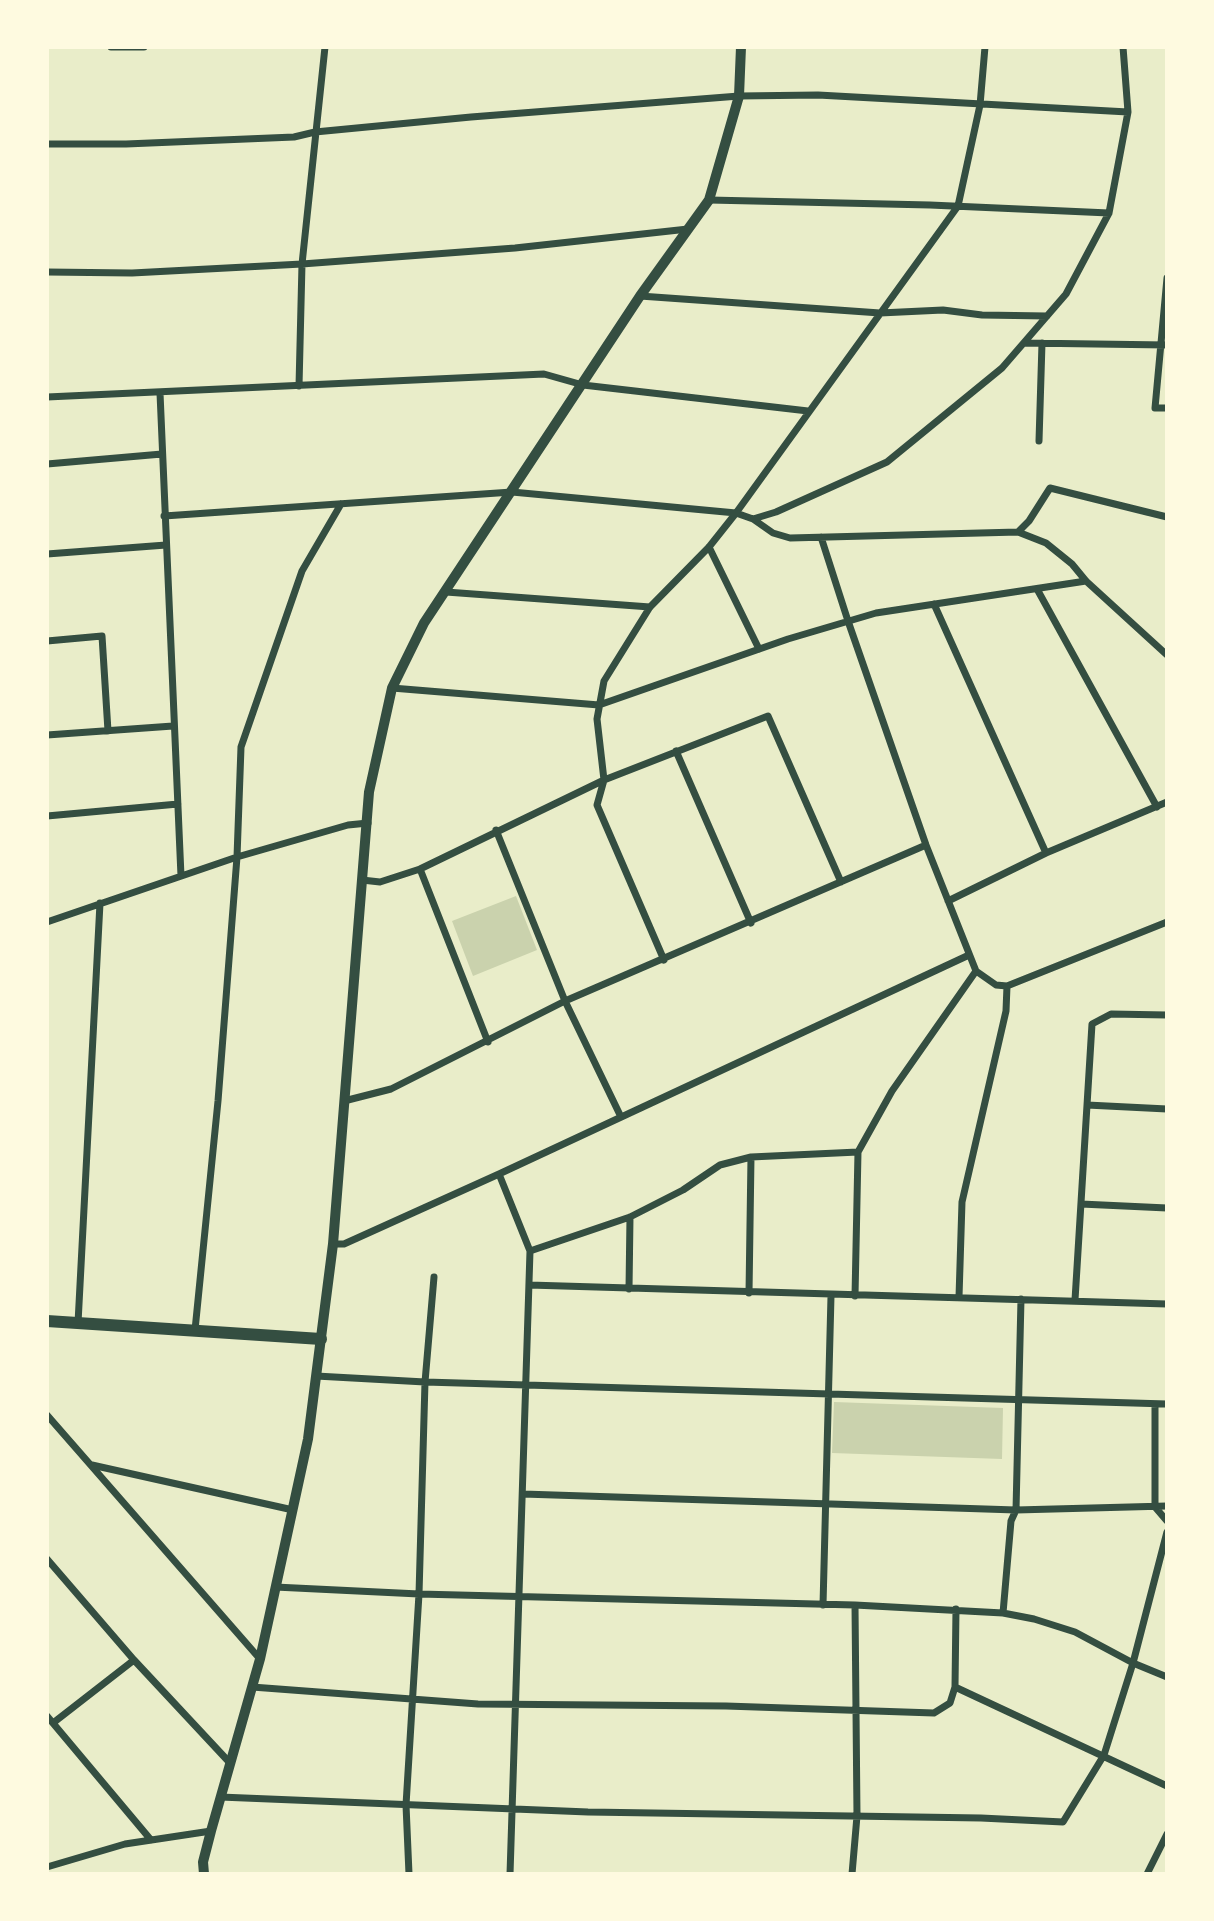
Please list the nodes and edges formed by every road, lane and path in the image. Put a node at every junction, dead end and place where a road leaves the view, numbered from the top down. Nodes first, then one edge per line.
1 (111, 47) edge
2 (144, 47) edge
3 (326, 47) edge
4 (741, 47) edge
5 (985, 47) edge
6 (1123, 47) edge
7 (135, 48) edge
8 (739, 96) junction
9 (980, 105) junction
10 (1128, 112) junction
11 (315, 132) junction
12 (47, 144) edge
13 (709, 200) junction
14 (958, 206) junction
15 (1109, 214) junction
16 (688, 229) junction
17 (302, 264) junction
18 (47, 272) edge
19 (1167, 278) edge
20 (640, 296) junction
21 (880, 313) junction
22 (1047, 316) junction
23 (1024, 343) junction
24 (1042, 343) junction
25 (1163, 345) edge
26 (583, 384) junction
27 (299, 386) junction
28 (160, 393) junction
29 (47, 397) edge
30 (1167, 408) edge
31 (808, 411) junction
32 (1039, 441) dead end
33 (162, 454) junction
34 (47, 464) edge
35 (512, 492) junction
36 (341, 503) junction
37 (736, 513) junction
38 (164, 516) junction
39 (1167, 517) edge
40 (753, 519) junction
41 (1018, 532) junction
42 (821, 537) junction
43 (166, 545) junction
44 (709, 547) junction
45 (47, 554) edge
46 (1086, 581) junction
47 (1037, 589) junction
48 (446, 592) junction
49 (934, 604) junction
50 (650, 607) junction
51 (848, 621) junction
52 (47, 641) edge
53 (759, 649) junction
54 (1167, 655) edge
55 (392, 688) junction
56 (599, 705) junction
57 (173, 726) junction
58 (108, 730) junction
59 (47, 735) edge
60 (676, 751) junction
61 (604, 780) junction
62 (1167, 802) edge
63 (178, 804) junction
64 (1157, 807) junction
65 (47, 816) edge
66 (368, 823) junction
67 (496, 830) junction
68 (926, 845) junction
69 (1046, 853) junction
70 (237, 857) junction
71 (420, 869) junction
72 (181, 876) junction
73 (362, 880) junction
74 (841, 882) junction
75 (947, 901) junction
76 (100, 903) junction
77 (47, 922) edge
78 (751, 922) junction
79 (1167, 922) edge
80 (969, 955) junction
81 (664, 960) junction
82 (976, 971) junction
83 (1007, 986) junction
84 (565, 1001) junction
85 (1167, 1015) edge
86 (488, 1042) junction
87 (344, 1101) junction
88 (1087, 1105) junction
89 (1167, 1108) edge
90 (621, 1117) junction
91 (858, 1152) junction
92 (751, 1157) junction
93 (499, 1174) junction
94 (1081, 1204) junction
95 (1167, 1208) edge
96 (629, 1217) junction
97 (333, 1244) junction
98 (530, 1251) junction
99 (434, 1277) dead end
100 (529, 1285) junction
101 (629, 1289) junction
102 (749, 1293) junction
103 (831, 1296) junction
104 (855, 1296) junction
105 (959, 1297) junction
106 (1021, 1299) junction
107 (1076, 1300) junction
108 (1167, 1304) edge
109 (47, 1321) edge
110 (78, 1323) junction
111 (195, 1330) junction
112 (321, 1339) junction
113 (316, 1376) junction
114 (425, 1382) junction
115 (526, 1385) junction
116 (829, 1395) junction
117 (1019, 1401) junction
118 (1167, 1404) edge
119 (1155, 1405) junction
120 (47, 1415) edge
121 (91, 1465) junction
122 (523, 1494) junction
123 (826, 1505) junction
124 (1167, 1506) edge
125 (1155, 1507) junction
126 (293, 1510) junction
127 (1016, 1510) junction
128 (1167, 1521) edge
129 (1167, 1532) edge
130 (47, 1559) edge
131 (1157, 1570) junction
132 (1167, 1574) edge
133 (275, 1587) junction
134 (419, 1594) junction
135 (519, 1597) junction
136 (823, 1605) junction
137 (855, 1605) junction
138 (956, 1609) junction
139 (1003, 1612) junction
140 (260, 1659) junction
141 (134, 1660) junction
142 (1133, 1663) junction
143 (1167, 1677) edge
144 (252, 1687) junction
145 (955, 1687) junction
146 (415, 1699) junction
147 (516, 1704) junction
148 (856, 1710) junction
149 (50, 1719) edge
150 (1104, 1755) junction
151 (230, 1763) junction
152 (1167, 1786) edge
153 (220, 1797) junction
154 (406, 1805) junction
155 (512, 1809) junction
156 (857, 1816) junction
157 (211, 1831) junction
158 (1167, 1834) edge
159 (151, 1840) junction
160 (47, 1867) edge
161 (204, 1874) edge
162 (409, 1874) edge
163 (510, 1874) edge
164 (852, 1874) edge
165 (1147, 1874) edge

1 - 7 street
2 - 7 street
3 - 11 street
4 - 8 street
5 - 9 street
6 - 10 street
8 - 9 street
8 - 11 street
8 - 13 street
9 - 10 street
9 - 14 street
10 - 15 street
11 - 12 street
11 - 17 street
13 - 14 street
13 - 16 street
14 - 15 street
14 - 21 street
15 - 22 street
16 - 17 street
16 - 20 street
17 - 18 street
17 - 27 street
19 - 25 street
20 - 21 street
20 - 26 street
21 - 22 street
21 - 31 street
22 - 23 street
23 - 24 street
23 - 40 street
24 - 25 street
24 - 32 street
25 - 30 street
26 - 27 street
26 - 31 street
26 - 35 street
27 - 28 street
28 - 29 street
28 - 33 street
31 - 37 street
33 - 34 street
33 - 38 street
35 - 36 street
35 - 37 street
35 - 48 street
36 - 38 street
36 - 70 street
37 - 40 street
37 - 44 street
38 - 43 street
39 - 41 street
40 - 42 street
41 - 42 street
41 - 46 street
42 - 51 street
43 - 45 street
43 - 57 street
44 - 50 street
44 - 53 street
46 - 47 street
46 - 54 street
47 - 49 street
47 - 64 street
48 - 50 street
48 - 55 street
49 - 51 street
49 - 69 street
50 - 56 street
51 - 53 street
51 - 68 street
52 - 58 street
53 - 56 street
55 - 56 street
55 - 66 street
56 - 61 street
57 - 58 street
57 - 63 street
58 - 59 street
60 - 61 street
60 - 74 street
60 - 78 street
61 - 67 street
61 - 81 street
62 - 64 street
63 - 65 street
63 - 72 street
64 - 69 street
66 - 70 street
66 - 73 street
67 - 71 street
67 - 84 street
68 - 74 street
68 - 75 street
69 - 75 street
70 - 72 street
70 - 111 street
71 - 73 street
71 - 86 street
72 - 76 street
73 - 87 street
74 - 78 street
75 - 80 street
76 - 77 street
76 - 110 street
78 - 81 street
79 - 83 street
80 - 82 street
80 - 90 street
81 - 84 street
82 - 83 street
82 - 91 street
83 - 105 street
84 - 86 street
84 - 90 street
85 - 88 street
86 - 87 street
87 - 97 street
88 - 89 street
88 - 94 street
90 - 93 street
91 - 92 street
91 - 104 street
92 - 96 street
92 - 102 street
93 - 97 street
93 - 98 street
94 - 95 street
94 - 107 street
96 - 98 street
96 - 101 street
97 - 112 street
98 - 100 street
99 - 114 street
100 - 101 street
100 - 115 street
101 - 102 street
102 - 103 street
103 - 104 street
103 - 116 street
104 - 105 street
105 - 106 street
106 - 107 street
106 - 117 street
107 - 108 street
109 - 110 main road
110 - 111 main road
111 - 112 main road
112 - 113 street
113 - 114 street
113 - 126 street
114 - 115 street
114 - 134 street
115 - 116 street
115 - 122 street
116 - 117 street
116 - 123 street
117 - 119 street
117 - 127 street
118 - 119 street
119 - 125 street
120 - 121 street
121 - 126 street
121 - 140 street
122 - 123 street
122 - 135 street
123 - 127 street
123 - 136 street
124 - 125 street
125 - 127 street
125 - 128 street
126 - 133 street
127 - 139 street
129 - 131 street
130 - 141 street
131 - 132 street
131 - 142 street
133 - 134 street
133 - 140 street
134 - 135 street
134 - 146 street
135 - 136 street
135 - 147 street
136 - 137 street
137 - 138 street
137 - 148 street
138 - 139 street
138 - 145 street
139 - 142 street
140 - 144 street
141 - 149 street
141 - 151 street
142 - 143 street
142 - 150 street
144 - 146 street
144 - 151 street
145 - 148 street
145 - 150 street
146 - 147 street
146 - 154 street
147 - 148 street
147 - 155 street
148 - 156 street
149 - 159 street
150 - 152 street
150 - 156 street
151 - 153 street
153 - 154 street
153 - 157 street
154 - 155 street
154 - 162 street
155 - 156 street
155 - 163 street
156 - 164 street
157 - 159 street
157 - 161 street
158 - 165 street
159 - 160 street

